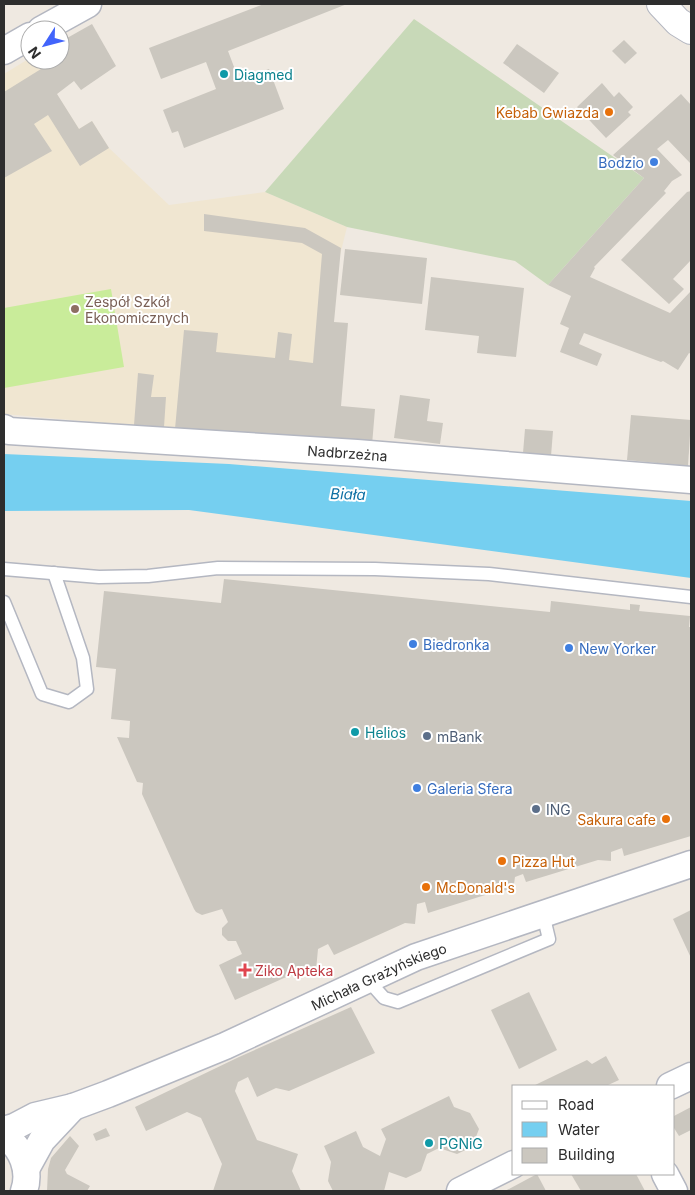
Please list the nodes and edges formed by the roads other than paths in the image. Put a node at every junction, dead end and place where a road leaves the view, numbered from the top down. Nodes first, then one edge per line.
1 (88, 4) edge
2 (661, 4) edge
3 (59, 20) edge
4 (691, 30) edge
5 (20, 42) edge
6 (4, 51) edge
7 (4, 428) edge
8 (691, 480) edge
9 (4, 569) edge
10 (54, 573) junction
11 (691, 597) edge
12 (4, 602) edge
13 (691, 864) edge
14 (543, 914) junction
15 (367, 979) junction
16 (691, 1076) edge
17 (672, 1085) edge
18 (73, 1107) junction
19 (4, 1130) edge
20 (4, 1136) edge
21 (512, 1165) edge
22 (666, 1175) edge
23 (25, 1180) edge
24 (460, 1191) edge
25 (674, 1191) edge

1 - 3 street
2 - 4 street
5 - 6 street
7 - 8 street, Nadbrzeżna
9 - 10 lane
10 - 11 lane
10 - 12 lane
13 - 14 street, Michała Grażyńskiego
14 - 15 street, Michała Grażyńskiego
14 - 15 lane
15 - 18 street, Michała Grażyńskiego
16 - 17 street
18 - 19 street, Michała Grażyńskiego
18 - 23 street, Michała Grażyńskiego
20 - 23 street
21 - 24 street
22 - 25 street

